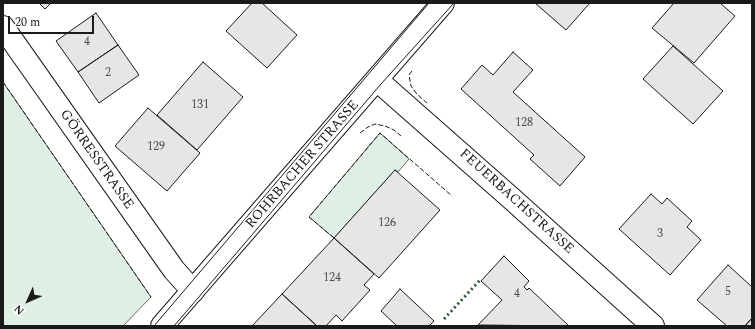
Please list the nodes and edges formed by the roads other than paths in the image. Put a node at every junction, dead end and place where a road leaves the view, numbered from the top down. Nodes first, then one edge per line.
1 (443, 3) edge
2 (3, 27) edge
3 (377, 80) junction
4 (193, 291) junction
5 (649, 325) edge
6 (162, 326) edge

1 - 3 street, ROHRBACHER STRASSE
2 - 4 street, GÖRRESSTRASSE
3 - 4 street, ROHRBACHER STRASSE
3 - 5 street, FEUERBACHSTRASSE
4 - 6 street, ROHRBACHER STRASSE

